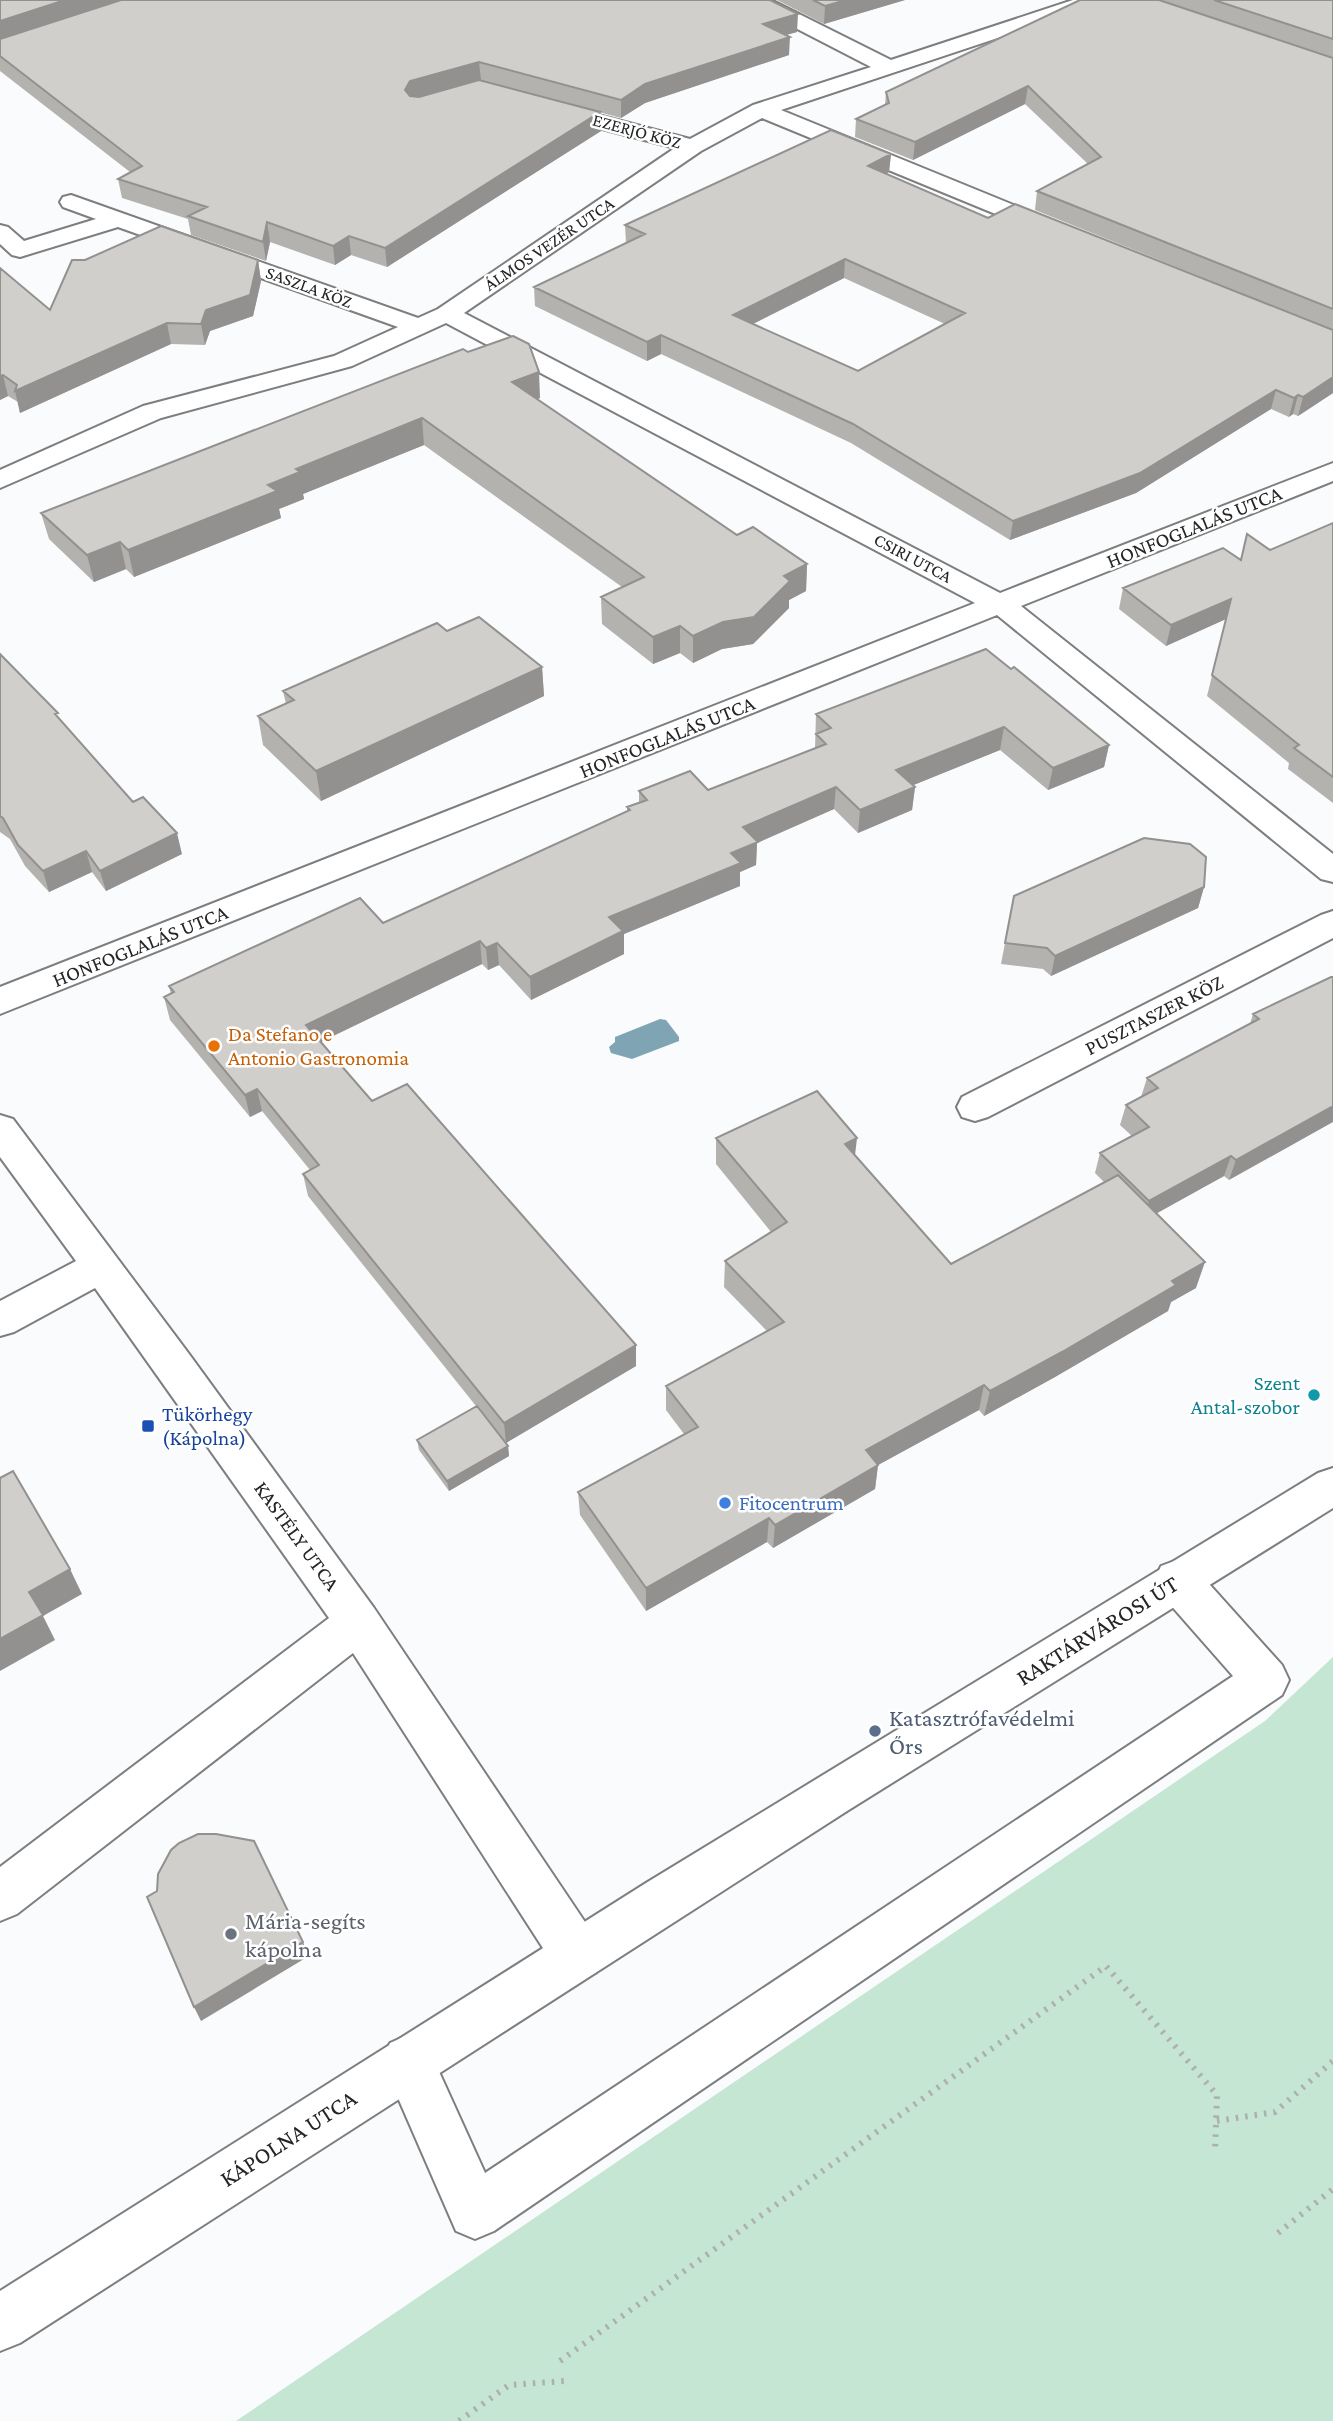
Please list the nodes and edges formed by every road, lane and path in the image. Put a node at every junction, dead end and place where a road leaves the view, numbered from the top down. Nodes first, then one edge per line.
1 (756, 0) edge
2 (1093, 0) edge
3 (888, 67) junction
4 (533, 103) edge
5 (761, 110) junction
6 (692, 146) junction
7 (71, 202) dead end
8 (119, 219) junction
9 (0, 232) edge
10 (1079, 239) edge
11 (447, 314) junction
12 (421, 327) junction
13 (1333, 471) edge
14 (0, 480) edge
15 (1002, 605) junction
16 (1333, 871) edge
17 (1333, 923) edge
18 (0, 1001) edge
19 (975, 1107) dead end
20 (0, 1129) edge
21 (101, 1266) junction
22 (0, 1320) edge
23 (1333, 1486) edge
24 (1177, 1580) junction
25 (358, 1622) junction
26 (0, 1897) edge
27 (578, 1955) junction
28 (408, 2061) junction
29 (1333, 2061) edge
30 (1217, 2121) junction
31 (1215, 2151) dead end
32 (1333, 2189) edge
33 (1278, 2234) dead end
34 (0, 2323) edge
35 (560, 2361) dead end
36 (565, 2381) dead end
37 (459, 2421) edge

1 - 3 street
2 - 3 street, ÁLMOS VEZÉR UTCA
3 - 5 street, ÁLMOS VEZÉR UTCA
4 - 6 street, EZERJÓ KÖZ
5 - 6 street, ÁLMOS VEZÉR UTCA
5 - 10 street
6 - 11 street, ÁLMOS VEZÉR UTCA
7 - 8 street, SASZLA KÖZ
8 - 9 street
8 - 12 street, SASZLA KÖZ
11 - 12 street, ÁLMOS VEZÉR UTCA
11 - 15 street, CSIRI UTCA
12 - 14 street, ÁLMOS VEZÉR UTCA
13 - 15 street, HONFOGLALÁS UTCA
15 - 16 street, CSIRI UTCA
15 - 18 street, HONFOGLALÁS UTCA
17 - 19 street, PUSZTASZER KÖZ
20 - 21 street, KASTÉLY UTCA
21 - 22 street
21 - 25 street, KASTÉLY UTCA
23 - 24 street, RAKTÁRVÁROSI ÚT
24 - 27 street, RAKTÁRVÁROSI ÚT
24 - 28 street
25 - 26 street
25 - 27 street, KASTÉLY UTCA
27 - 28 street, KÁPOLNA UTCA
28 - 34 street, KÁPOLNA UTCA
29 - 30 path
30 - 31 path
30 - 35 path
32 - 33 path
36 - 37 path

